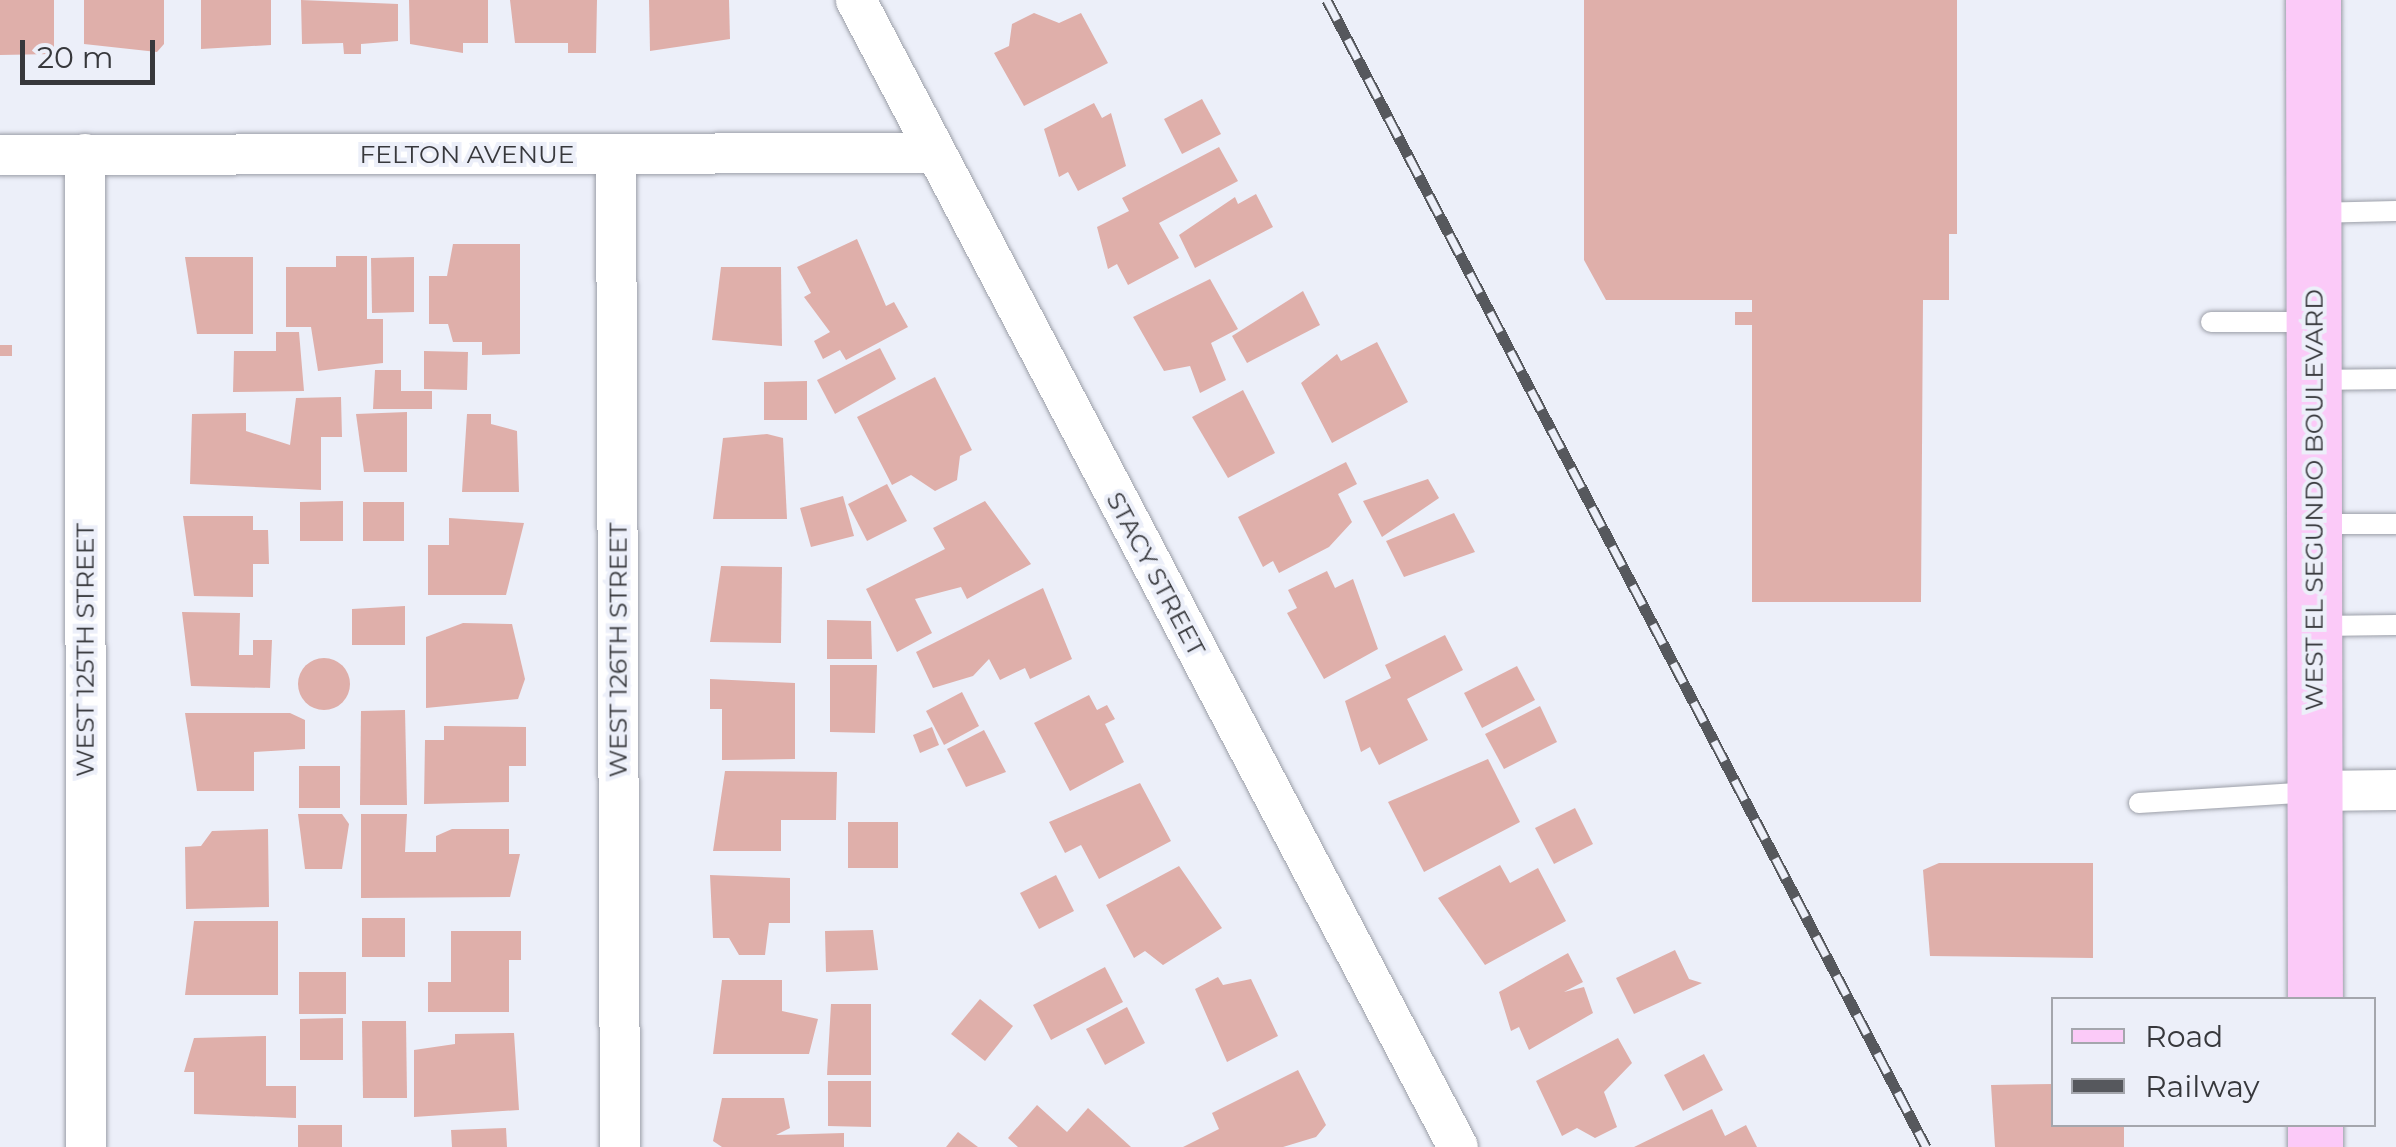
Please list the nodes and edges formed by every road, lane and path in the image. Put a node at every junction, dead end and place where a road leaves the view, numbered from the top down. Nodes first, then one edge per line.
1 (856, 0) edge
2 (2313, 0) edge
3 (934, 153) junction
4 (0, 154) edge
5 (85, 154) junction
6 (616, 154) junction
7 (2396, 211) edge
8 (2313, 213) junction
9 (2210, 322) dead end
10 (2313, 322) junction
11 (2396, 379) edge
12 (2314, 380) junction
13 (2314, 524) junction
14 (2396, 524) edge
15 (2396, 625) edge
16 (2314, 626) junction
17 (2396, 790) edge
18 (2315, 792) junction
19 (2139, 803) dead end
20 (2315, 997) edge
21 (86, 1147) edge
22 (620, 1147) edge
23 (1458, 1147) edge

1 - 3 street, STACY STREET
2 - 8 main road, WEST EL SEGUNDO BOULEVARD
3 - 6 street, FELTON AVENUE
3 - 23 street, STACY STREET
4 - 5 street, FELTON AVENUE
5 - 6 street, FELTON AVENUE
5 - 21 street, WEST 125TH STREET
6 - 22 street, WEST 126TH STREET
7 - 8 lane
8 - 10 main road, WEST EL SEGUNDO BOULEVARD
9 - 10 lane
10 - 12 main road, WEST EL SEGUNDO BOULEVARD
11 - 12 lane
12 - 13 main road, WEST EL SEGUNDO BOULEVARD
13 - 14 lane
13 - 16 main road, WEST EL SEGUNDO BOULEVARD
15 - 16 lane
16 - 18 main road, WEST EL SEGUNDO BOULEVARD
17 - 18 street
18 - 19 lane
18 - 20 main road, WEST EL SEGUNDO BOULEVARD

